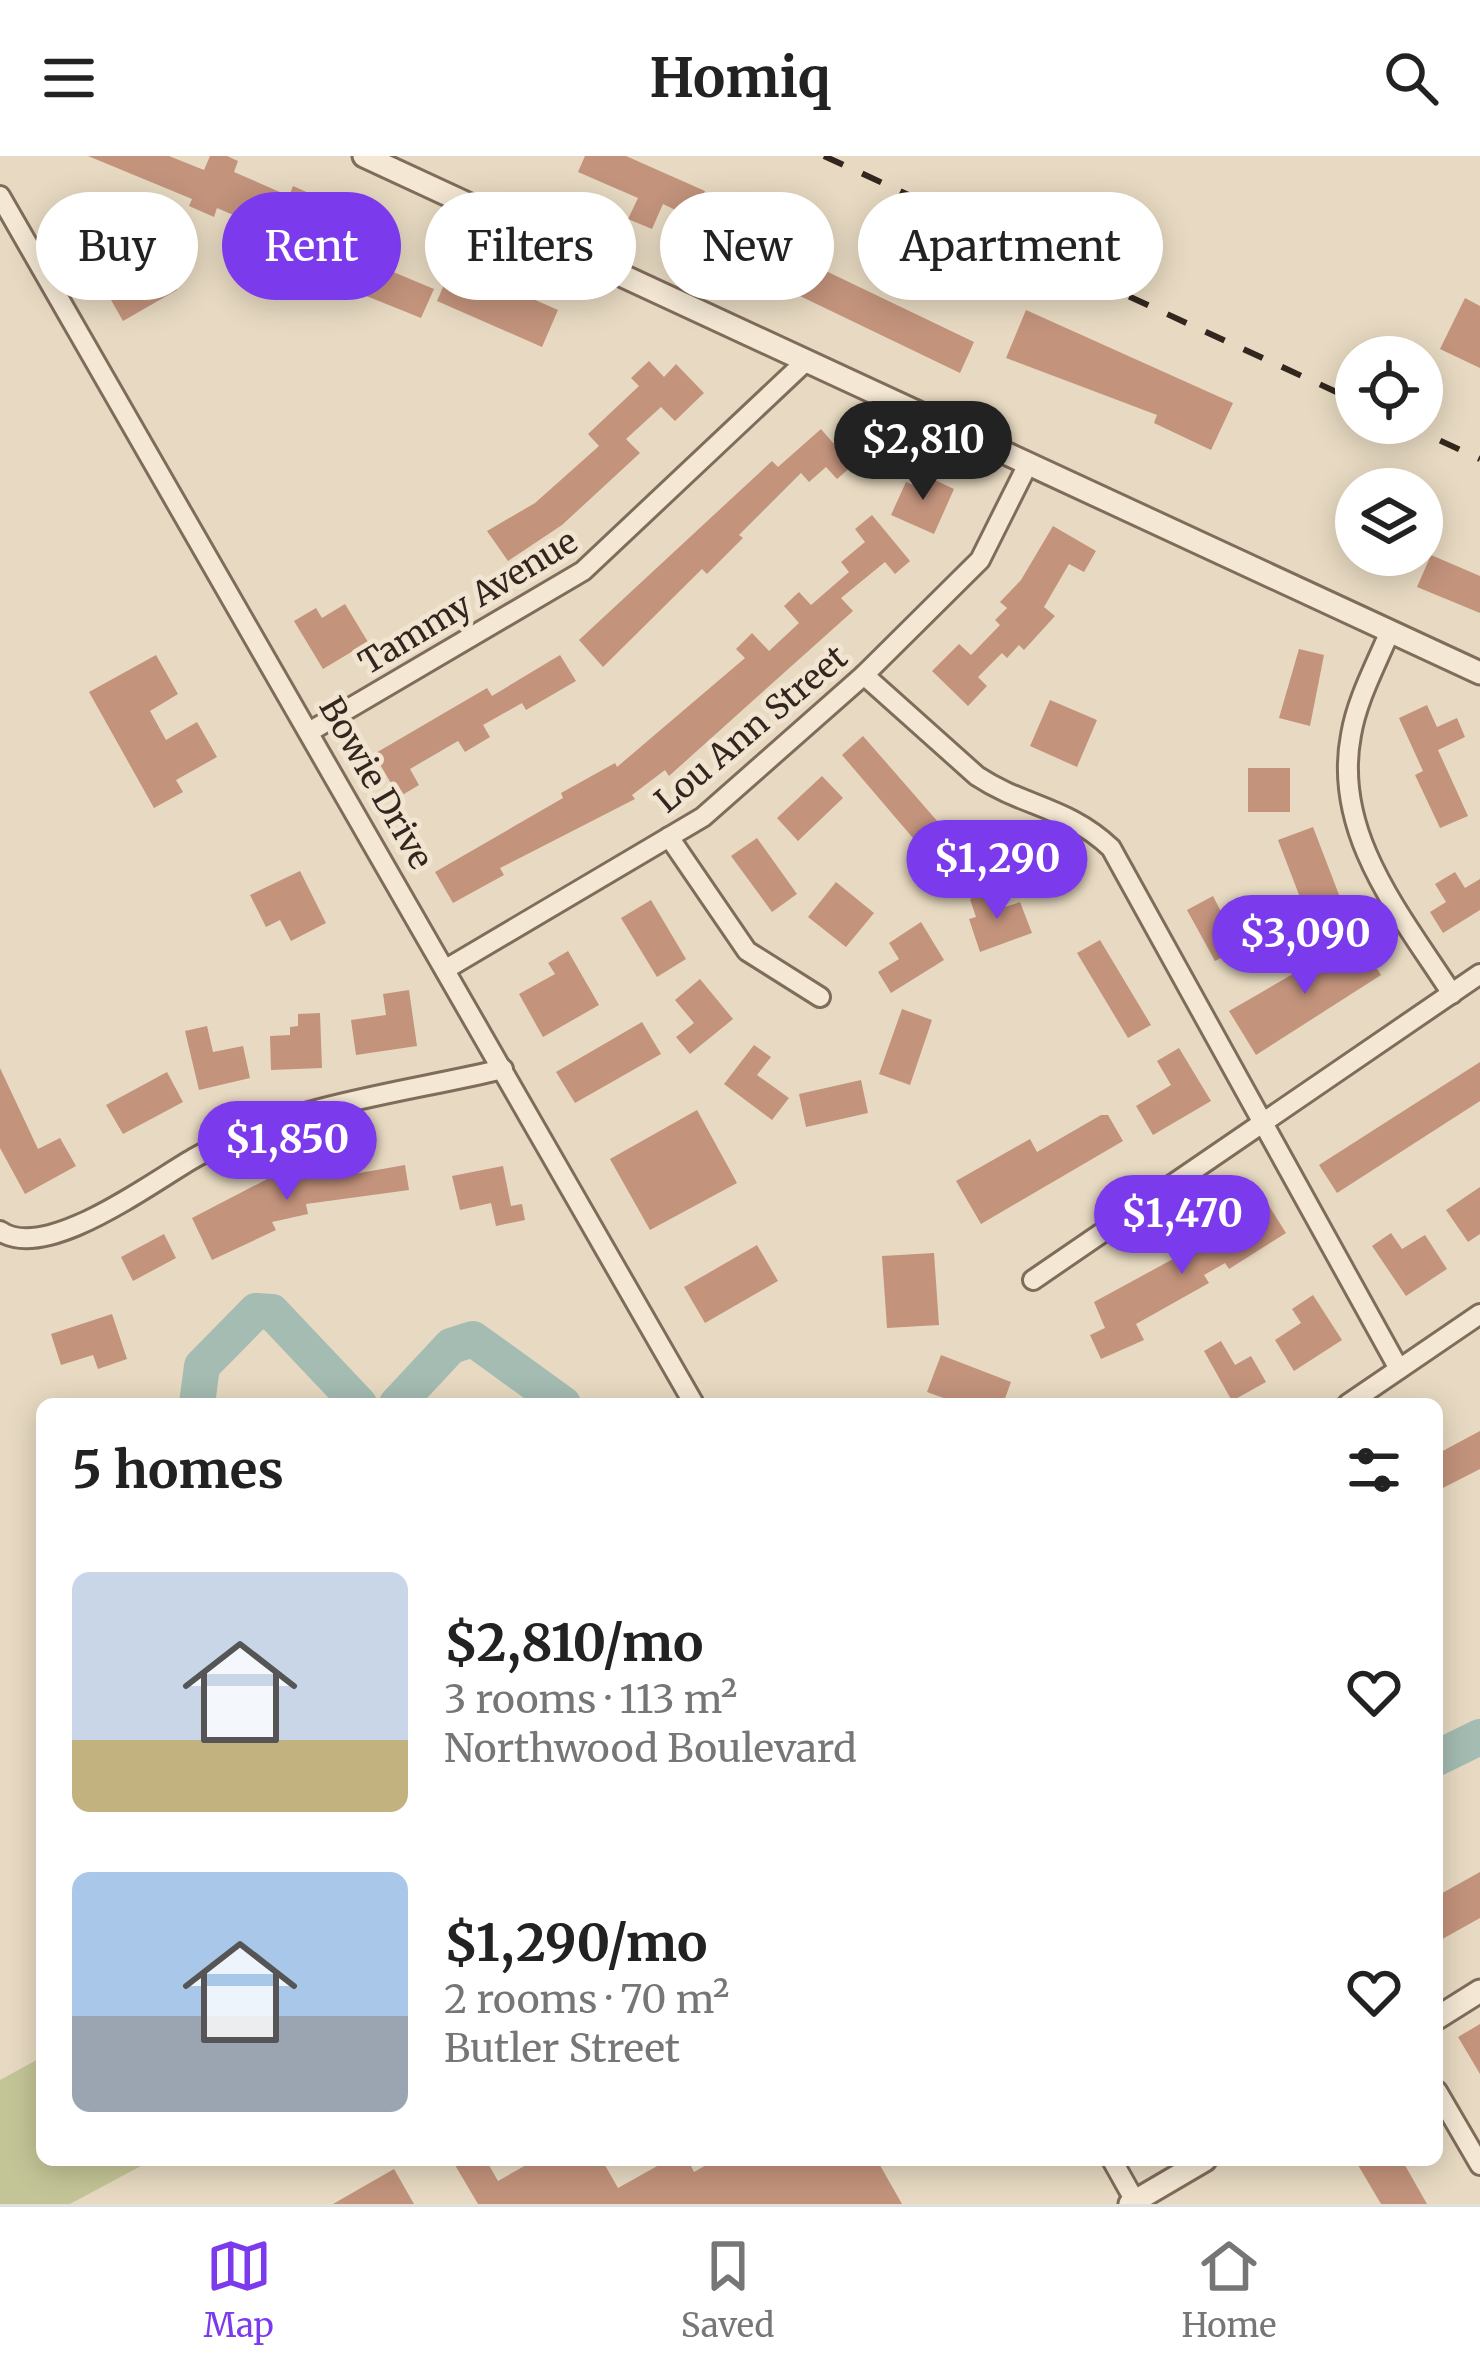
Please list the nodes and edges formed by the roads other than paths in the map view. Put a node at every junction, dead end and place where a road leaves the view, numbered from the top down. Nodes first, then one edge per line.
1 (364, 156) edge
2 (0, 196) edge
3 (806, 361) junction
4 (1028, 464) junction
5 (1390, 631) junction
6 (1480, 673) edge
7 (864, 675) junction
8 (309, 732) junction
9 (669, 837) junction
10 (446, 969) junction
11 (1480, 974) edge
12 (1452, 994) junction
13 (820, 998) dead end
14 (503, 1069) junction
15 (1264, 1124) junction
16 (0, 1231) edge
17 (1033, 1280) dead end
18 (1480, 1314) edge
19 (1400, 1369) junction
20 (691, 1398) edge
21 (1357, 1398) edge
22 (1480, 1991) edge
23 (1443, 2014) edge
24 (1443, 2101) edge
25 (1480, 2165) edge
26 (1115, 2166) edge
27 (1195, 2166) edge
28 (1134, 2203) edge

1 - 3 street
2 - 8 street, Bowie Drive
3 - 4 street
3 - 8 street, Tammy Avenue
4 - 5 street
4 - 7 street, Lou Ann Street
5 - 6 street
5 - 12 street
7 - 9 street, Lou Ann Street
7 - 15 street
8 - 10 street, Bowie Drive
9 - 10 street, Lou Ann Street
9 - 13 street
10 - 14 street, Bowie Drive
11 - 12 street
12 - 15 street
14 - 16 street
14 - 20 street, Bowie Drive
15 - 17 street
15 - 19 street
18 - 19 street
19 - 21 street
22 - 23 street
24 - 25 street
26 - 28 street
27 - 28 street

